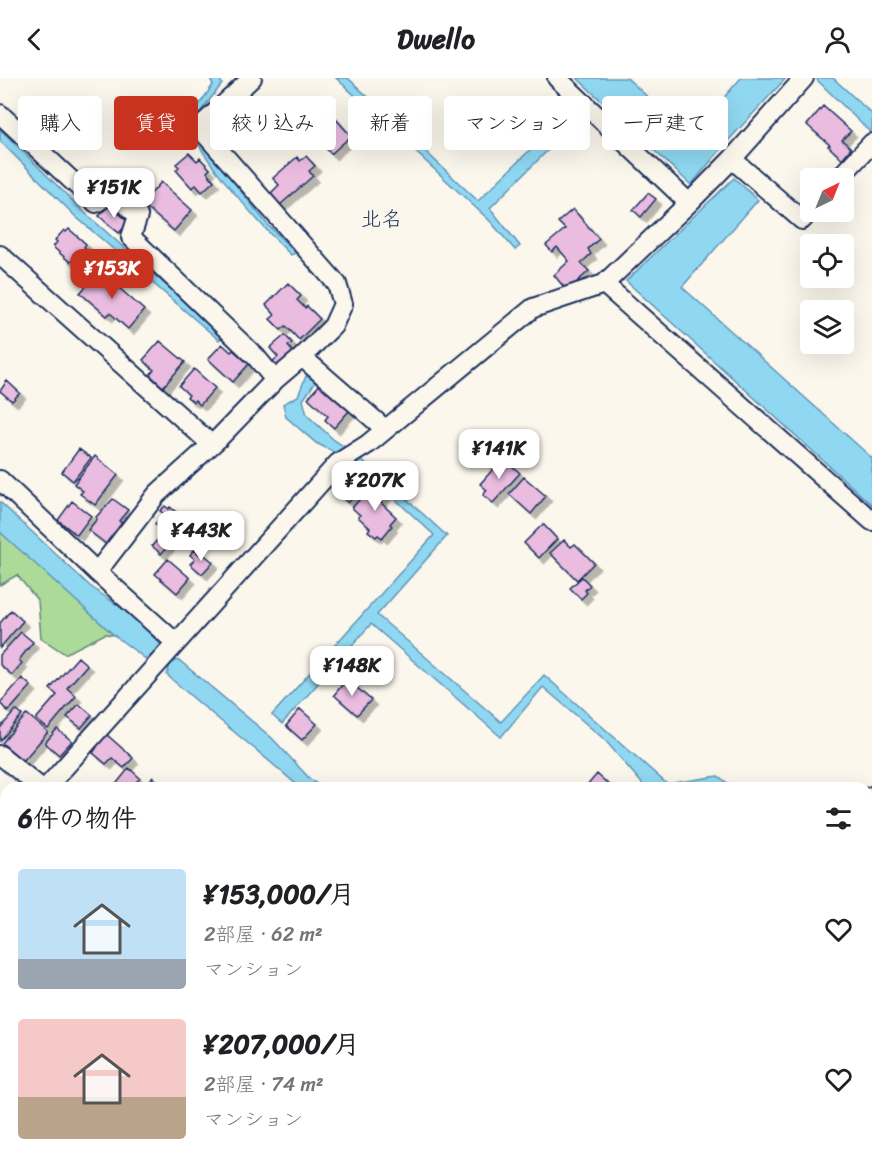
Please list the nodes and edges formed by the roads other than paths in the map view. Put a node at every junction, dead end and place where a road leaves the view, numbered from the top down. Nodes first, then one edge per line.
1 (252, 78) edge
2 (557, 78) edge
3 (804, 78) edge
4 (0, 114) edge
5 (872, 143) edge
6 (732, 159) junction
7 (848, 168) edge
8 (689, 203) junction
9 (800, 218) edge
10 (0, 255) edge
11 (604, 284) junction
12 (302, 357) junction
13 (275, 380) junction
14 (385, 429) junction
15 (211, 444) junction
16 (0, 480) edge
17 (872, 521) edge
18 (97, 572) junction
19 (168, 651) junction
20 (3, 763) edge
21 (32, 782) edge
22 (51, 782) edge

1 - 12 street
2 - 8 street
3 - 6 street
4 - 13 street
5 - 7 street
6 - 8 street
6 - 9 street
8 - 11 street
10 - 15 street
11 - 14 street
11 - 17 street
12 - 13 street
12 - 14 street
13 - 15 street
14 - 19 street
15 - 18 street
16 - 18 street
18 - 19 street
19 - 22 street
20 - 21 street

